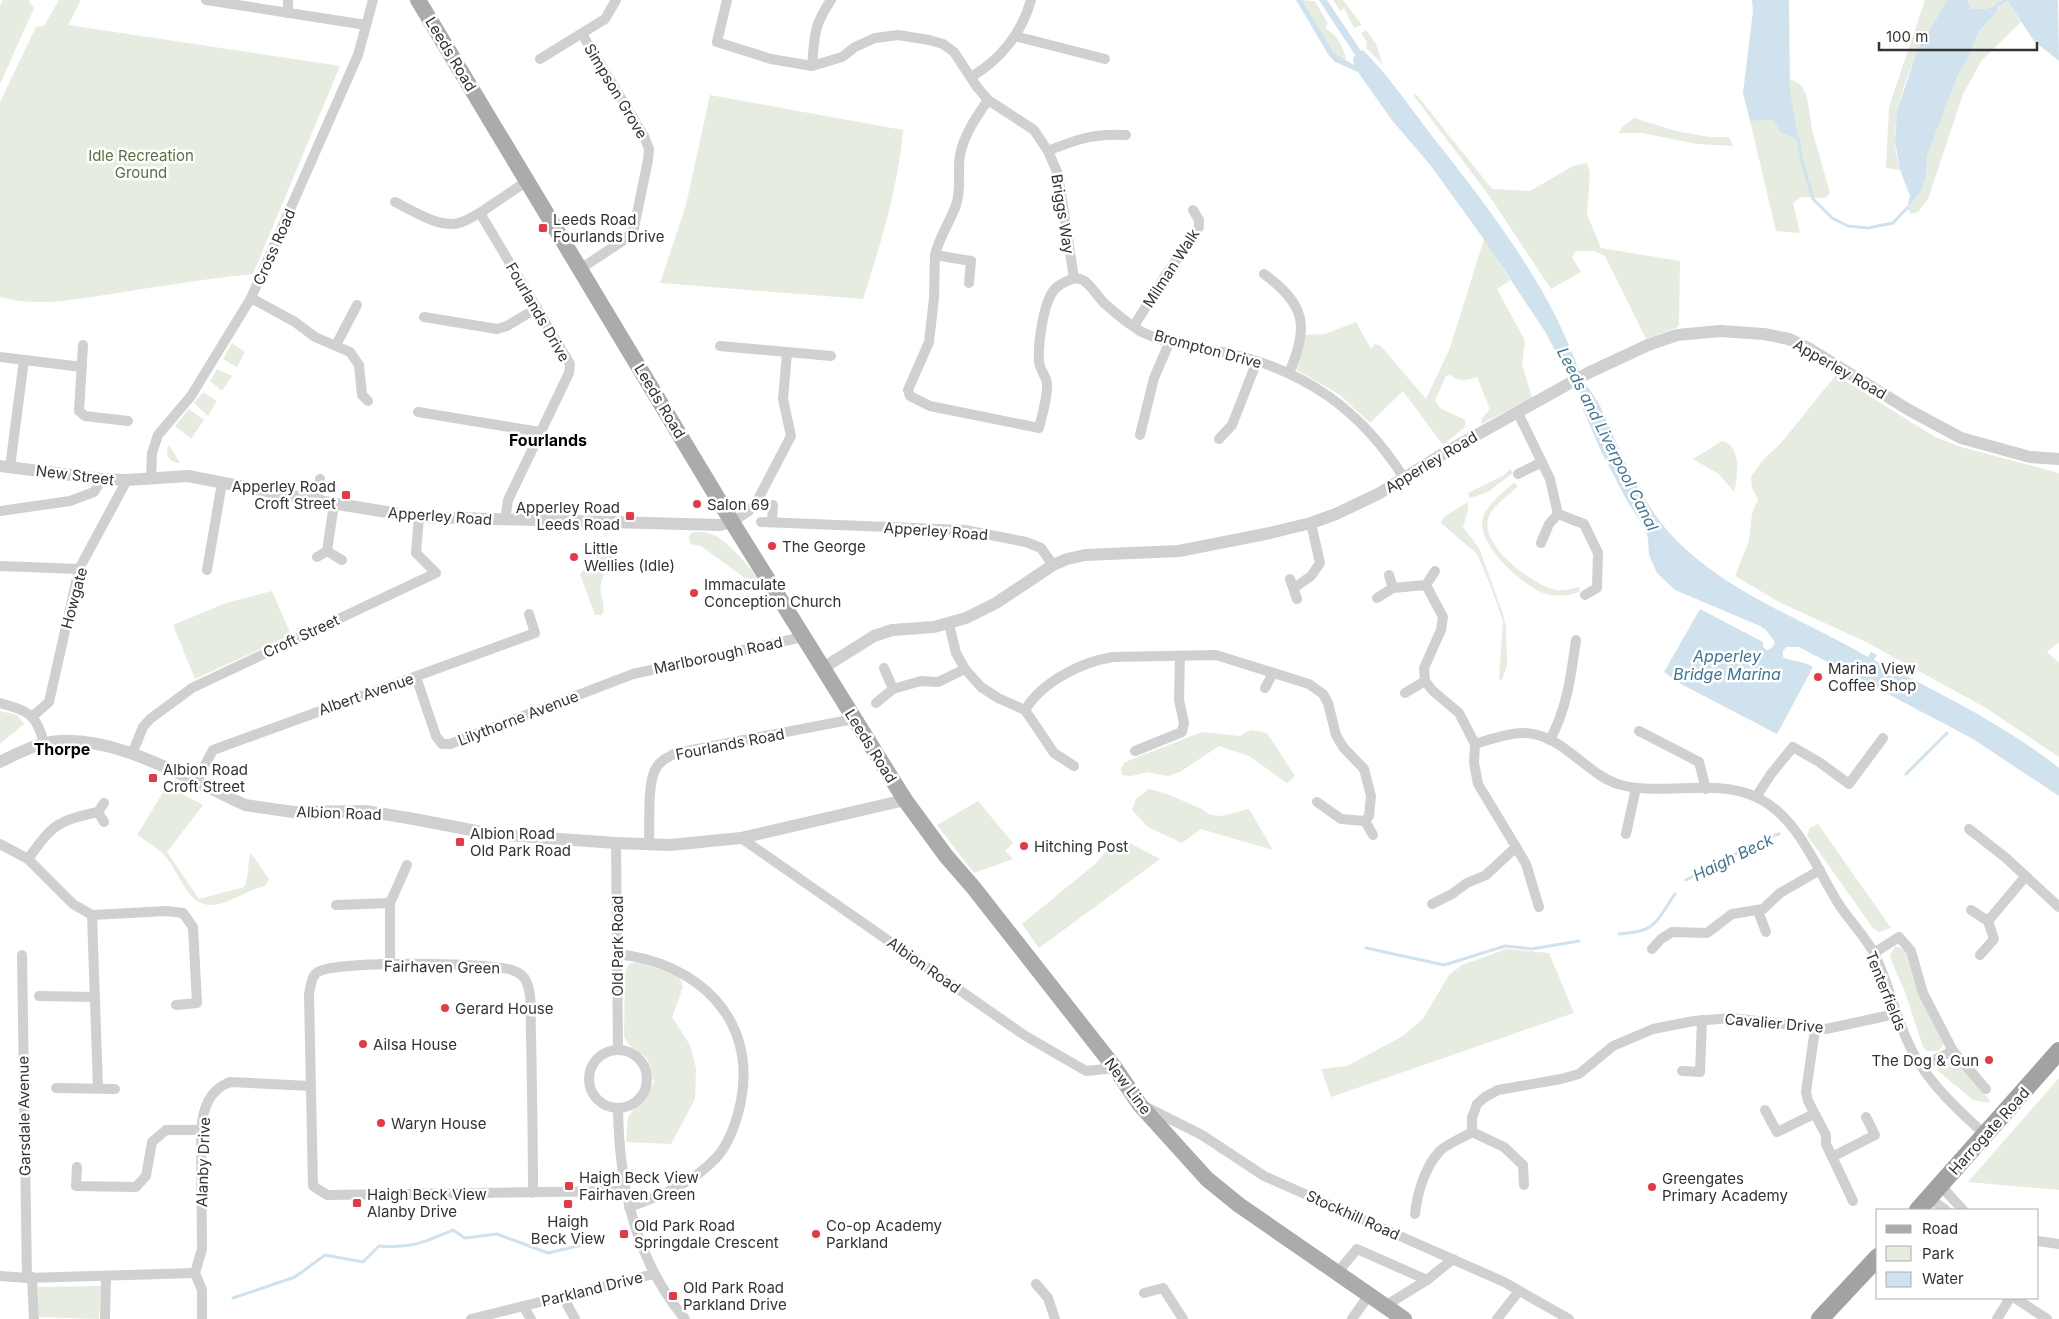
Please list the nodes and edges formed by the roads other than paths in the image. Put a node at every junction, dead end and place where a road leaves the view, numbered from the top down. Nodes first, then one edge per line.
1 (206, 0) edge
2 (288, 0) edge
3 (373, 0) edge
4 (418, 0) edge
5 (616, 0) edge
6 (727, 0) edge
7 (831, 0) edge
8 (1031, 0) edge
9 (288, 13) junction
10 (366, 25) junction
11 (582, 34) junction
12 (1015, 36) junction
13 (540, 59) dead end
14 (1106, 59) dead end
15 (812, 66) junction
16 (972, 77) junction
17 (988, 100) junction
18 (1126, 135) dead end
19 (1048, 151) junction
20 (527, 181) junction
21 (395, 202) dead end
22 (1193, 210) dead end
23 (480, 213) junction
24 (935, 255) junction
25 (580, 269) junction
26 (1264, 274) dead end
27 (1074, 278) junction
28 (969, 283) dead end
29 (251, 298) junction
30 (358, 305) dead end
31 (537, 308) junction
32 (424, 317) dead end
33 (1134, 326) junction
34 (1170, 342) junction
35 (336, 344) junction
36 (83, 345) dead end
37 (720, 346) dead end
38 (786, 353) junction
39 (832, 356) dead end
40 (0, 357) edge
41 (24, 360) junction
42 (1256, 361) junction
43 (82, 368) junction
44 (1290, 373) junction
45 (368, 401) dead end
46 (418, 412) dead end
47 (1518, 413) junction
48 (113, 420) junction
49 (128, 422) dead end
50 (112, 431) dead end
51 (540, 432) junction
52 (1140, 435) dead end
53 (1219, 439) dead end
54 (2059, 459) edge
55 (1542, 462) junction
56 (5, 466) edge
57 (1518, 474) dead end
58 (151, 478) junction
59 (1404, 478) junction
60 (102, 479) junction
61 (320, 479) dead end
62 (127, 480) junction
63 (222, 483) junction
64 (318, 501) junction
65 (334, 504) junction
66 (772, 505) dead end
67 (0, 511) edge
68 (1558, 514) junction
69 (420, 517) junction
70 (504, 520) junction
71 (732, 522) junction
72 (761, 522) dead end
73 (772, 522) junction
74 (1311, 523) junction
75 (1541, 543) dead end
76 (327, 551) junction
77 (317, 557) dead end
78 (342, 560) dead end
79 (1053, 565) junction
80 (0, 566) edge
81 (79, 569) junction
82 (207, 570) dead end
83 (1434, 571) dead end
84 (1390, 575) dead end
85 (1426, 585) junction
86 (1393, 588) junction
87 (1585, 596) dead end
88 (1377, 598) dead end
89 (1297, 599) dead end
90 (529, 614) dead end
91 (949, 624) junction
92 (803, 637) junction
93 (1576, 640) dead end
94 (1180, 656) junction
95 (823, 668) junction
96 (884, 668) dead end
97 (965, 669) junction
98 (1273, 673) junction
99 (633, 674) joint
100 (416, 677) junction
101 (1425, 680) junction
102 (1264, 688) dead end
103 (893, 689) junction
104 (1405, 693) dead end
105 (0, 703) edge
106 (876, 703) dead end
107 (1025, 710) junction
108 (33, 716) junction
109 (854, 719) junction
110 (1639, 731) dead end
111 (1883, 738) dead end
112 (1550, 740) junction
113 (44, 743) junction
114 (1475, 744) junction
115 (1134, 751) dead end
116 (132, 754) junction
117 (0, 762) edge
118 (1074, 766) dead end
119 (196, 783) junction
120 (1636, 788) junction
121 (1706, 789) junction
122 (1756, 797) junction
123 (905, 800) junction
124 (1317, 802) dead end
125 (1365, 821) junction
126 (104, 822) dead end
127 (1969, 829) dead end
128 (1626, 834) dead end
129 (1373, 835) dead end
130 (741, 838) junction
131 (616, 843) junction
132 (0, 844) edge
133 (649, 844) junction
134 (1516, 847) junction
135 (28, 859) junction
136 (407, 865) dead end
137 (1820, 870) junction
138 (2025, 877) junction
139 (390, 903) junction
140 (1432, 904) dead end
141 (336, 905) dead end
142 (1539, 907) dead end
143 (2059, 907) edge
144 (1971, 910) dead end
145 (1758, 911) junction
146 (92, 915) junction
147 (1988, 922) junction
148 (1766, 932) dead end
149 (1652, 949) dead end
150 (1874, 953) junction
151 (617, 954) junction
152 (22, 955) dead end
153 (1980, 955) dead end
154 (390, 965) junction
155 (39, 996) dead end
156 (95, 997) junction
157 (176, 1005) dead end
158 (1895, 1014) junction
159 (1702, 1020) junction
160 (1815, 1029) junction
161 (618, 1049) junction
162 (1953, 1051) junction
163 (2059, 1051) edge
164 (1921, 1066) junction
165 (1115, 1068) junction
166 (1682, 1071) dead end
167 (310, 1086) junction
168 (56, 1088) dead end
169 (98, 1088) junction
170 (115, 1088) dead end
171 (1986, 1089) dead end
172 (1140, 1105) junction
173 (618, 1108) junction
174 (1765, 1110) dead end
175 (1814, 1114) junction
176 (1866, 1117) dead end
177 (201, 1130) junction
178 (1472, 1132) junction
179 (1985, 1135) junction
180 (1832, 1157) junction
181 (77, 1167) dead end
182 (1524, 1185) dead end
183 (624, 1191) junction
184 (533, 1193) junction
185 (1929, 1198) edge
186 (1853, 1201) dead end
187 (629, 1207) junction
188 (1945, 1209) edge
189 (1960, 1209) edge
190 (1415, 1214) dead end
191 (2039, 1241) edge
192 (2059, 1244) edge
193 (1876, 1258) edge
194 (1453, 1259) junction
195 (195, 1273) junction
196 (1337, 1273) junction
197 (654, 1274) junction
198 (0, 1276) edge
199 (106, 1276) junction
200 (29, 1277) junction
201 (1426, 1280) junction
202 (1036, 1284) dead end
203 (1519, 1291) junction
204 (1144, 1293) dead end
205 (1369, 1295) junction
206 (564, 1297) junction
207 (2009, 1299) edge
208 (2017, 1299) edge
209 (523, 1306) junction
210 (1385, 1306) junction
211 (34, 1319) edge
212 (105, 1319) edge
213 (202, 1319) edge
214 (471, 1319) edge
215 (530, 1319) edge
216 (575, 1319) edge
217 (685, 1319) edge
218 (1055, 1319) edge
219 (1183, 1319) edge
220 (1352, 1319) edge
221 (1404, 1319) edge
222 (1497, 1319) edge
223 (1569, 1319) edge
224 (1820, 1319) edge
225 (1997, 1319) edge
226 (2048, 1319) edge

1 - 9 street
2 - 9 street
3 - 10 street, Cross Road
4 - 20 main road, Leeds Road
5 - 11 street, Simpson Grove
6 - 15 street
7 - 15 street
8 - 12 street
9 - 10 street
10 - 29 street, Cross Road
11 - 13 street, Simpson Grove
11 - 25 street, Simpson Grove
12 - 14 street
12 - 16 street
15 - 16 street
16 - 17 street
17 - 19 street, Briggs Way
17 - 24 street
18 - 19 street
19 - 27 street, Briggs Way
20 - 23 street
20 - 25 main road, Leeds Road
21 - 23 street
22 - 33 street, Milman Walk
23 - 31 street, Fourlands Drive
24 - 27 street
24 - 28 street
25 - 71 main road, Leeds Road
26 - 44 street
27 - 33 street, Brompton Drive
29 - 35 street
29 - 58 street, Cross Road
30 - 35 street
31 - 32 street
31 - 51 street, Fourlands Drive
33 - 34 street, Brompton Drive
34 - 42 street, Brompton Drive
34 - 52 street
35 - 45 street
36 - 43 street
37 - 38 street
38 - 39 street
38 - 71 street
40 - 41 street
41 - 43 street
41 - 56 street
42 - 44 street, Brompton Drive
42 - 53 street
43 - 48 street
44 - 59 street, Brompton Drive
46 - 51 street
47 - 54 street, Apperley Road
47 - 55 street
47 - 59 street, Apperley Road
48 - 49 street
48 - 50 street
51 - 70 street, Fourlands Drive
55 - 57 street
55 - 68 street
56 - 60 street, New Street
58 - 62 street, New Street
58 - 63 street, Apperley Road
59 - 74 street, Apperley Road
60 - 62 street, New Street
60 - 67 street
61 - 64 street
62 - 81 street, Howgate
63 - 64 street, Apperley Road
63 - 82 street
64 - 65 street, Apperley Road
65 - 69 street, Apperley Road
65 - 76 street
66 - 73 street
68 - 75 street
68 - 87 street
69 - 70 street, Apperley Road
69 - 116 street, Croft Street
70 - 71 street, Apperley Road
71 - 92 main road, Leeds Road
72 - 73 street, Apperley Road
73 - 79 street, Apperley Road
74 - 79 street, Apperley Road
74 - 89 street
76 - 77 street
76 - 78 street
79 - 91 street
80 - 81 street
81 - 108 street, Howgate
83 - 85 street
84 - 86 street
85 - 86 street
85 - 101 street
86 - 88 street
90 - 100 street, Albert Avenue
91 - 95 street
91 - 97 street
92 - 95 main road, Leeds Road
92 - 99 street, Marlborough Road
93 - 112 street
94 - 98 street
94 - 107 street
94 - 115 street
95 - 109 main road, Leeds Road
96 - 103 street
97 - 103 street
97 - 107 street
98 - 102 street
98 - 125 street
99 - 100 street, Lilythorne Avenue
100 - 119 street, Albert Avenue
101 - 104 street
101 - 114 street
103 - 106 street
105 - 108 street
107 - 118 street
108 - 113 street
109 - 123 main road, Leeds Road
109 - 133 street, Fourlands Road
110 - 121 street
111 - 122 street
112 - 114 street, Tenterfields
112 - 120 street, Tenterfields
113 - 116 street, Albion Road
113 - 117 street, Albion Road
114 - 134 street
116 - 119 street, Albion Road
119 - 131 street, Albion Road
120 - 121 street, Tenterfields
120 - 128 street
121 - 122 street, Tenterfields
122 - 137 street, Tenterfields
123 - 130 street, Albion Road
123 - 165 main road, New Line
124 - 125 street
125 - 129 street
126 - 135 street
127 - 138 street
130 - 133 street, Albion Road
130 - 165 street, Albion Road
131 - 133 street, Albion Road
131 - 151 street, Old Park Road
132 - 135 street
134 - 140 street
134 - 142 street
135 - 146 street
136 - 139 street
137 - 145 street
137 - 150 street, Tenterfields
138 - 143 street
138 - 147 street
139 - 141 street
139 - 154 street
144 - 147 street
145 - 148 street
145 - 149 street
146 - 156 street
146 - 157 street
147 - 153 street
150 - 158 street, Tenterfields
150 - 162 street
151 - 161 street, Old Park Road
151 - 187 street
152 - 200 street, Garsdale Avenue
154 - 167 street, Fairhaven Green
154 - 184 street, Fairhaven Green
155 - 156 street
156 - 169 street
158 - 160 street, Cavalier Drive
158 - 164 street, Tenterfields
159 - 160 street, Cavalier Drive
159 - 166 street
159 - 178 street, Cavalier Drive
160 - 175 street
161 - 173 street
161 - 173 street
162 - 164 street
162 - 171 street
163 - 179 highway, Harrogate Road
164 - 179 street, Tenterfields
165 - 172 main road, New Line
167 - 177 street, Alanby Drive
167 - 184 street
168 - 169 street
169 - 170 street
172 - 194 street, Stockhill Road
172 - 196 main road, New Line
173 - 183 street
174 - 175 street
175 - 180 street
176 - 180 street
177 - 181 street
177 - 195 street, Alanby Drive
178 - 182 street
178 - 190 street
179 - 185 highway, Harrogate Road
180 - 186 street
183 - 184 street
183 - 187 street
185 - 188 street
185 - 189 street
187 - 197 street
191 - 192 street
193 - 224 highway
194 - 201 street
194 - 203 street, Stockhill Road
195 - 199 street
195 - 213 street
196 - 201 street
196 - 205 main road, New Line
197 - 206 street, Parkland Drive
197 - 217 street
198 - 200 street
199 - 200 street
199 - 212 street
200 - 211 street, Garsdale Avenue
201 - 210 street
202 - 218 street
203 - 222 street
203 - 223 street, Stockhill Road
204 - 219 street
205 - 210 main road, New Line
205 - 220 street
206 - 209 street, Parkland Drive
206 - 216 street
207 - 225 street
208 - 226 street
209 - 214 street, Parkland Drive
209 - 215 street
210 - 221 main road, New Line

